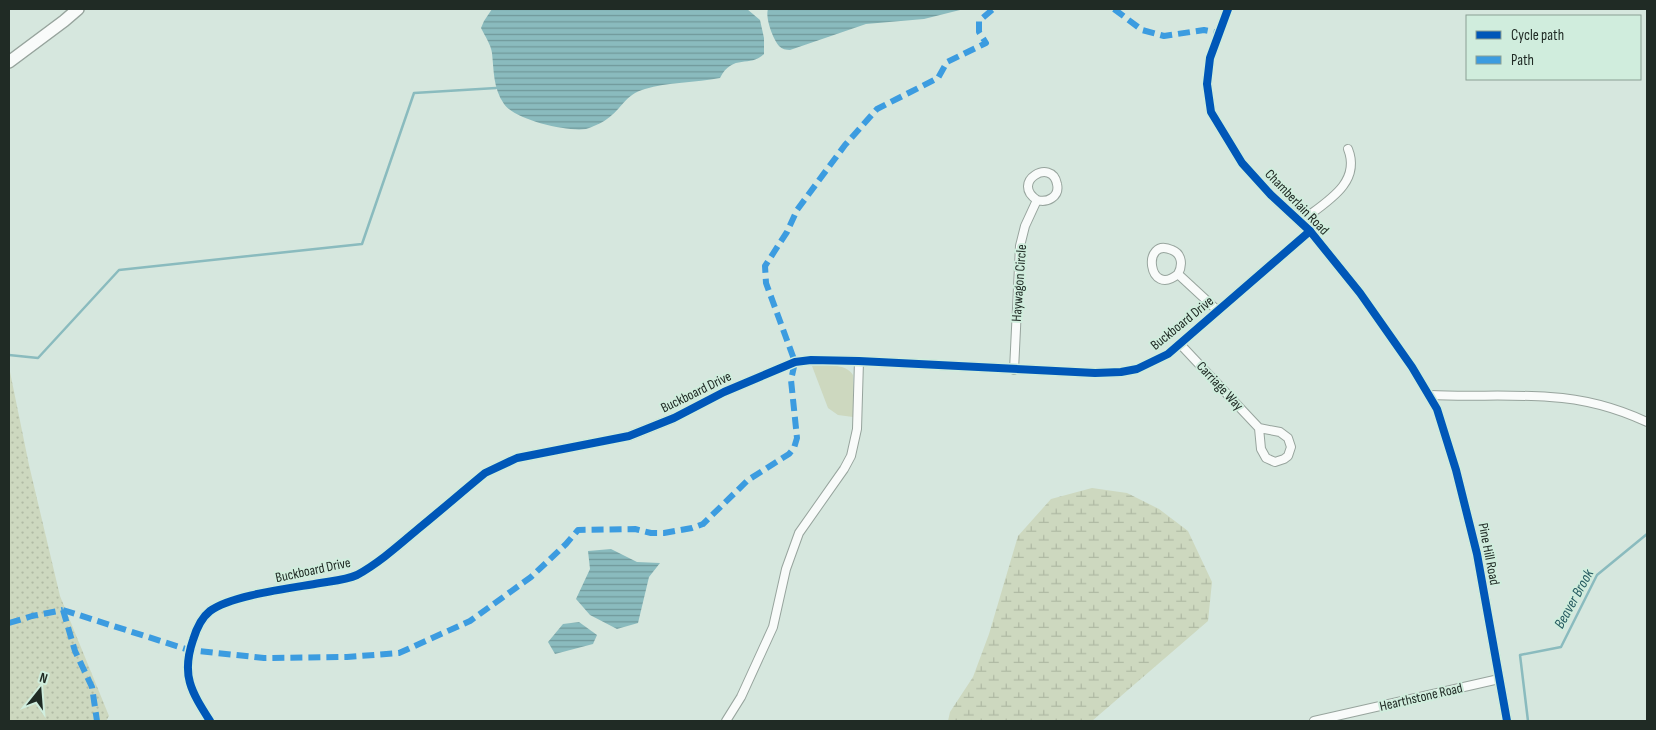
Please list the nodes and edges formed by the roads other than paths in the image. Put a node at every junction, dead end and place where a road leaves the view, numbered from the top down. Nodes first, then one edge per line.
1 (78, 9) edge
2 (1228, 9) edge
3 (9, 62) edge
4 (1348, 149) dead end
5 (1037, 200) dead end
6 (1300, 222) junction
7 (1310, 232) junction
8 (1178, 274) junction
9 (1218, 311) junction
10 (1180, 344) junction
11 (859, 361) junction
12 (1014, 370) junction
13 (1430, 395) junction
14 (1647, 422) edge
15 (1259, 428) junction
16 (1499, 679) junction
17 (210, 721) edge
18 (726, 721) edge
19 (1314, 721) edge
20 (1507, 721) edge

1 - 3 main road
2 - 6 street, Chamberlain Road
4 - 6 street
5 - 12 street, Haywagon Circle
6 - 7 street, Chamberlain Road
7 - 9 street, Buckboard Drive
7 - 13 street, Chamberlain Road
8 - 8 street
8 - 9 street
9 - 10 street, Buckboard Drive
10 - 12 street, Buckboard Drive
10 - 15 street, Carriage Way
11 - 12 street, Buckboard Drive
11 - 17 street, Buckboard Drive
11 - 18 street
13 - 14 street
13 - 16 street, Pine Hill Road
15 - 15 street
16 - 19 street, Hearthstone Road
16 - 20 street, Pine Hill Road

